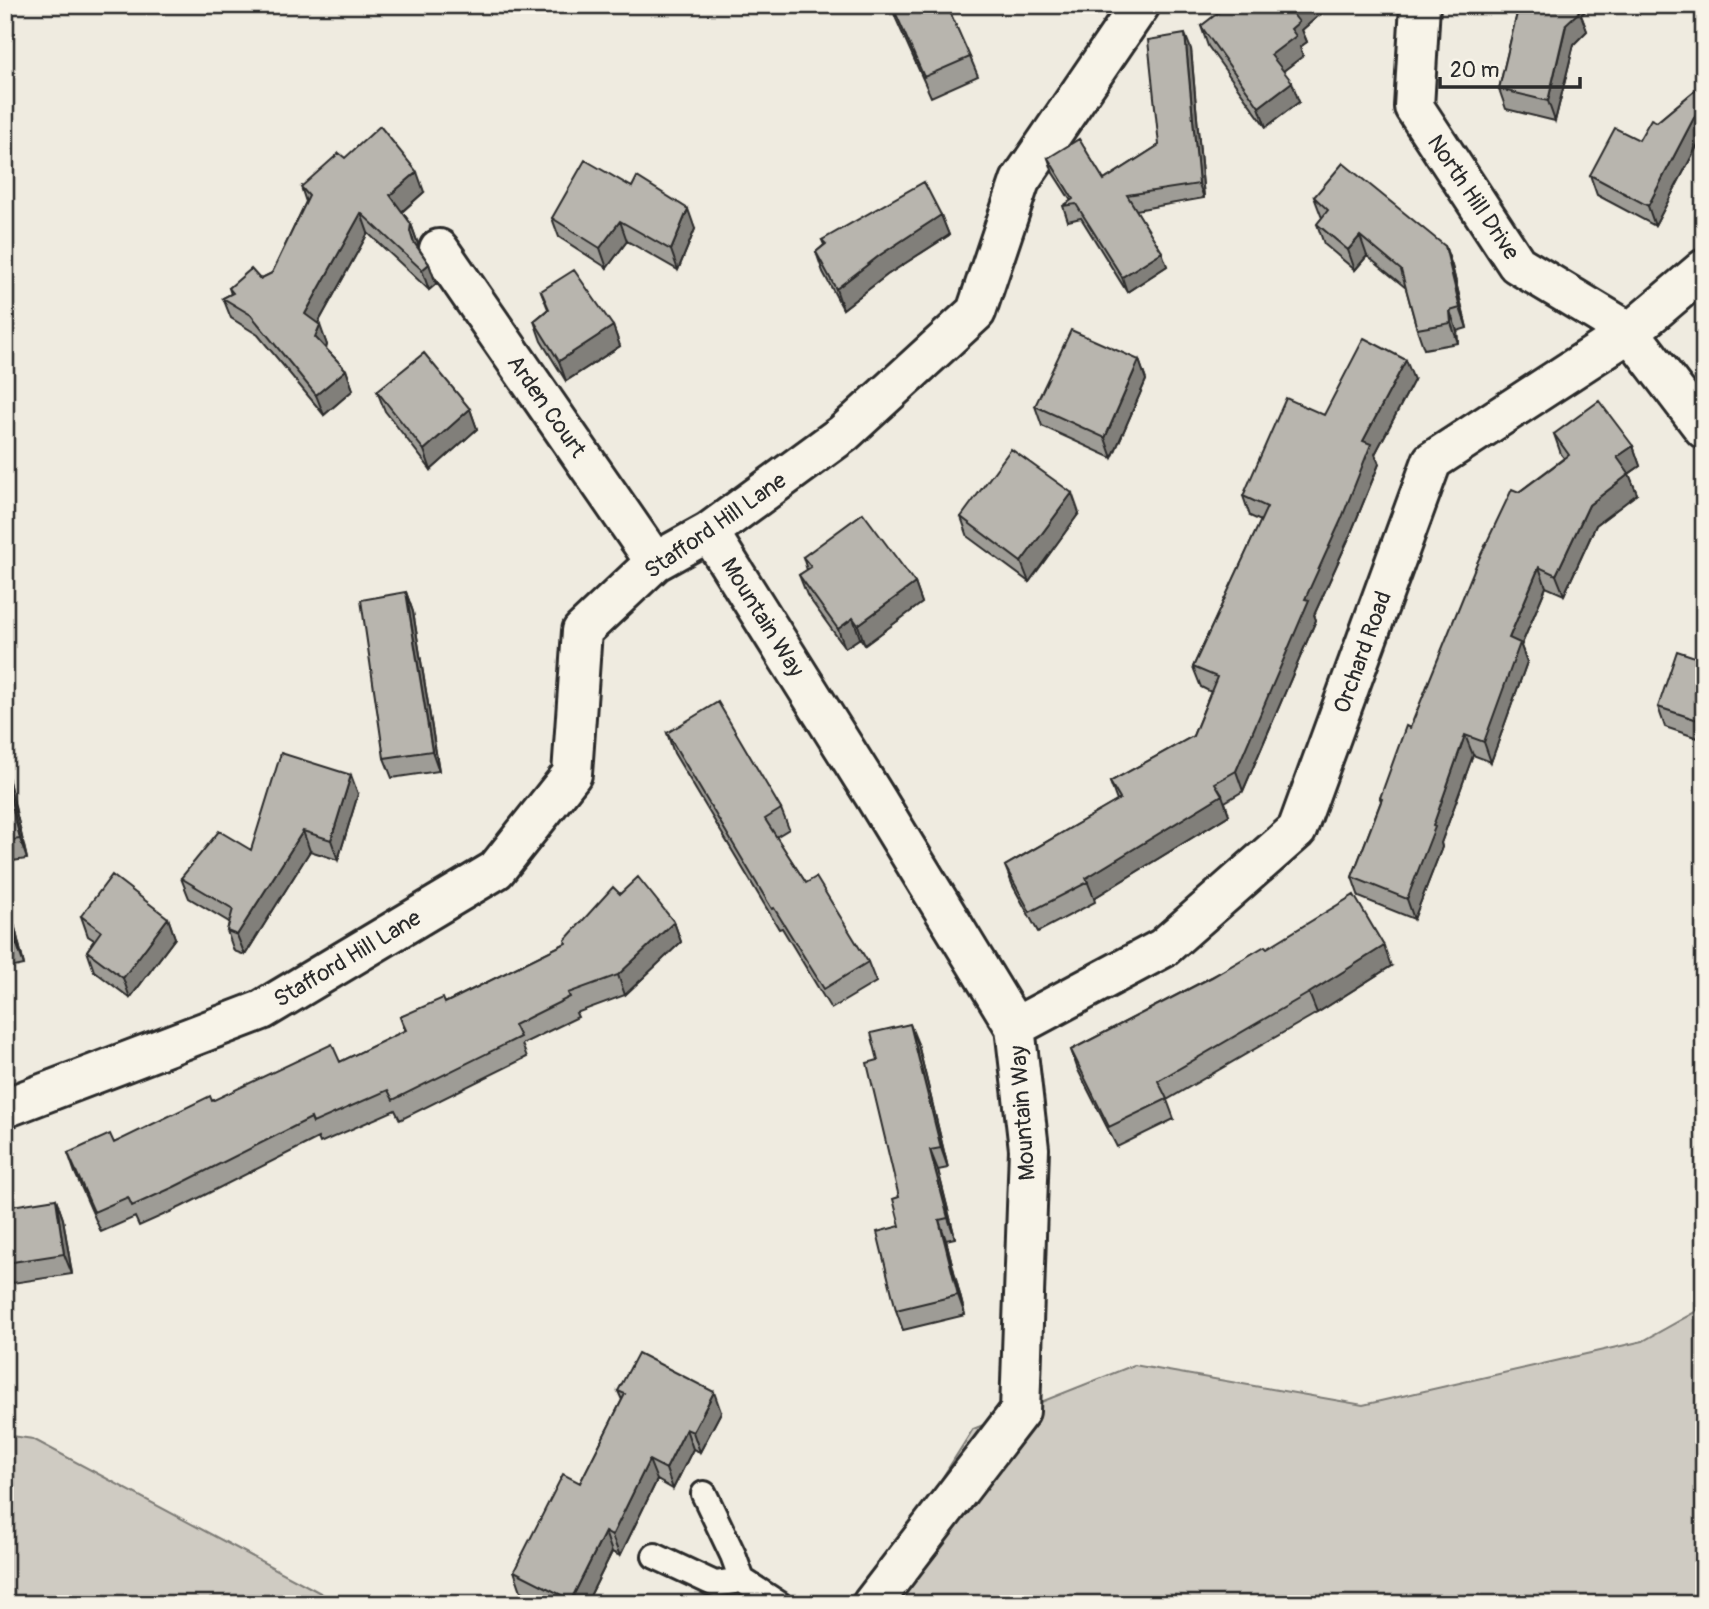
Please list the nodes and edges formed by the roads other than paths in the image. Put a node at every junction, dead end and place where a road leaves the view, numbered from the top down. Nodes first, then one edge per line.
1 (1140, 5) edge
2 (1420, 5) edge
3 (439, 249) dead end
4 (1704, 269) edge
5 (1630, 332) junction
6 (1704, 429) edge
7 (709, 532) junction
8 (655, 562) junction
9 (1015, 1027) junction
10 (5, 1108) edge
11 (705, 1494) dead end
12 (654, 1556) dead end
13 (742, 1580) junction
14 (779, 1604) edge
15 (872, 1604) edge

1 - 7 street, Stafford Hill Lane
2 - 5 street, North Hill Drive
3 - 8 street, Arden Court
4 - 5 street, Orchard Road
5 - 6 street
5 - 9 street, Orchard Road
7 - 8 street, Stafford Hill Lane
7 - 9 street, Mountain Way
8 - 10 street, Stafford Hill Lane
9 - 15 street, Mountain Way
11 - 13 lane
12 - 13 lane
13 - 14 lane

